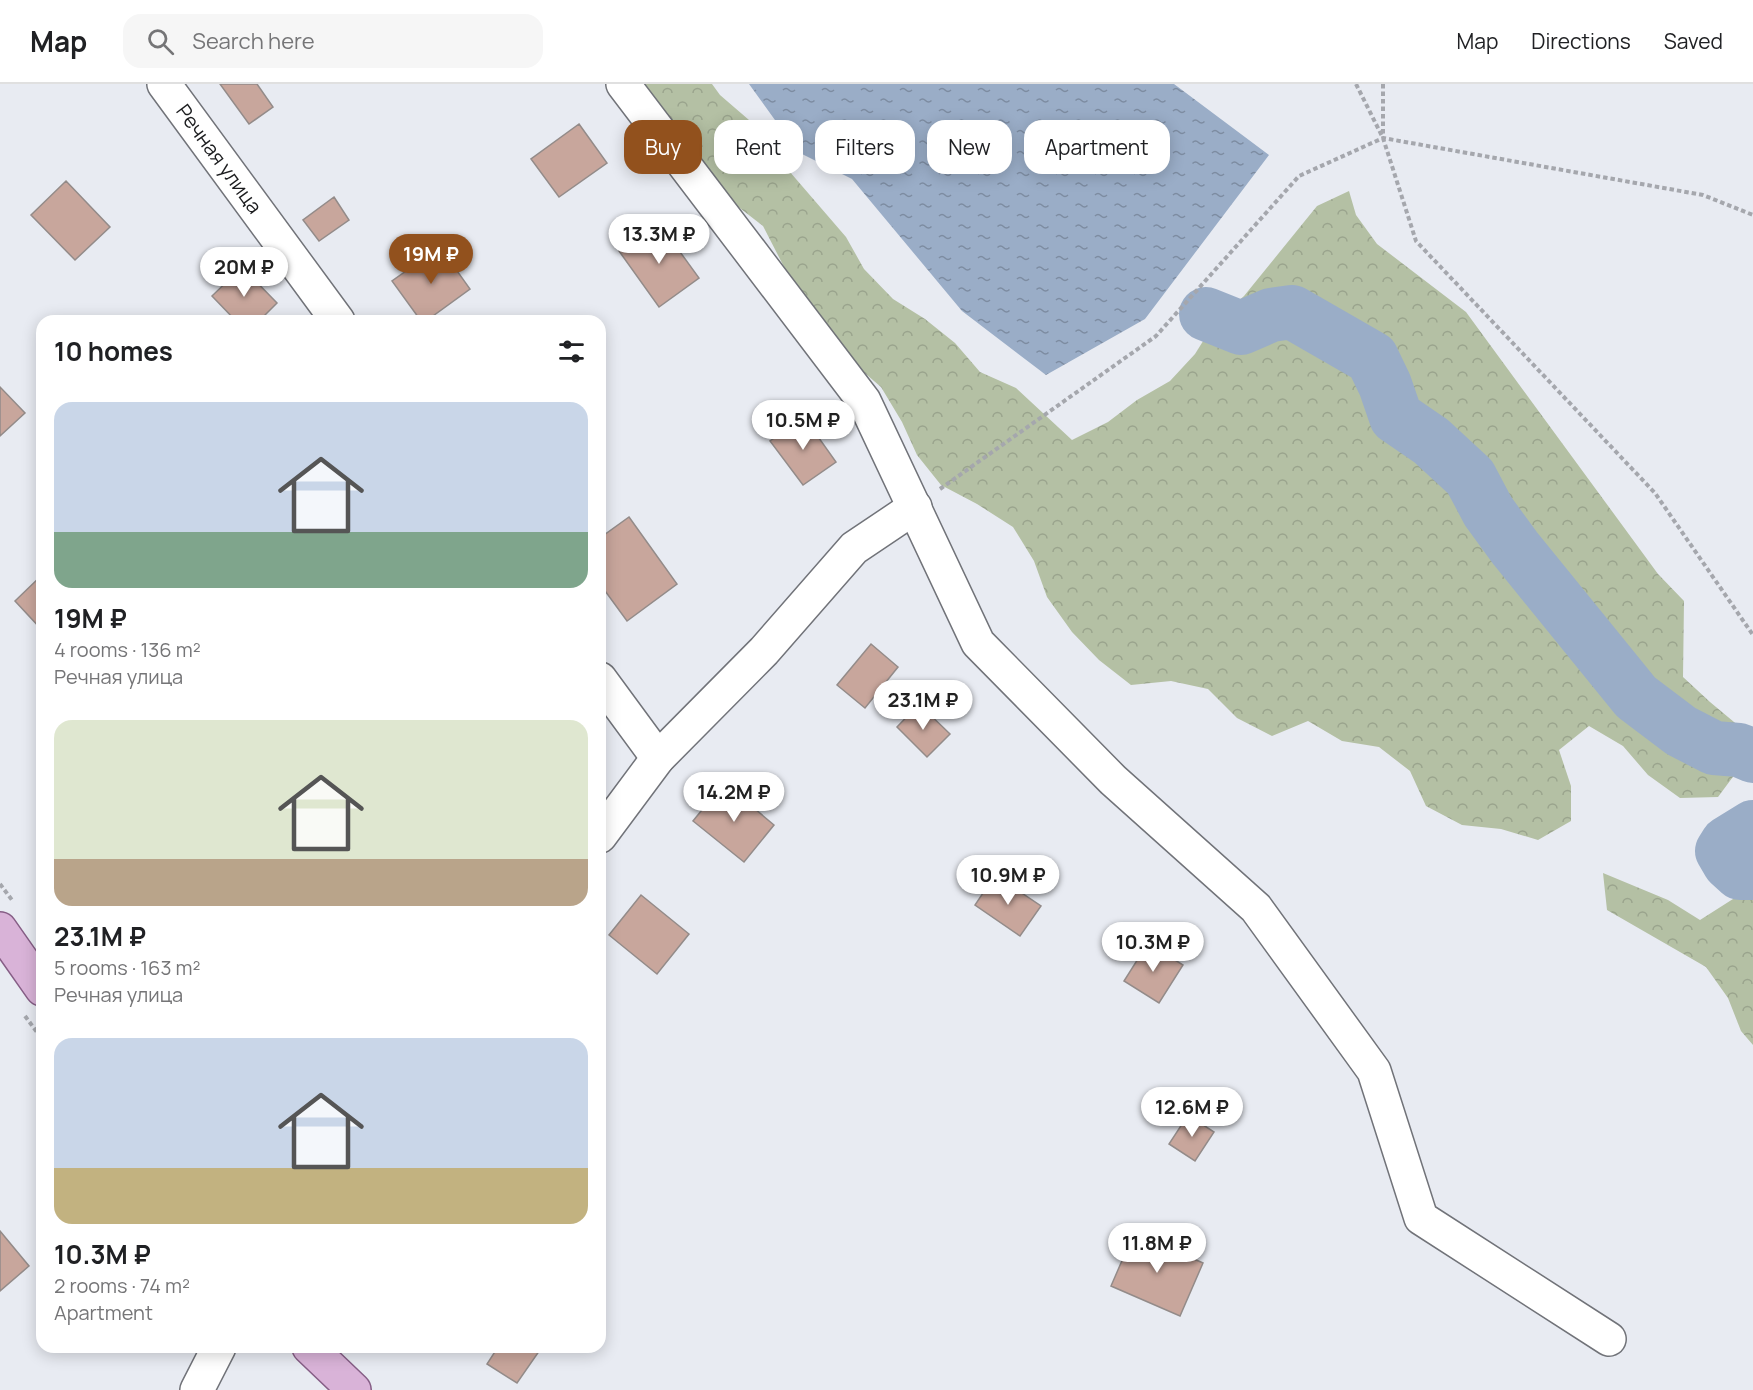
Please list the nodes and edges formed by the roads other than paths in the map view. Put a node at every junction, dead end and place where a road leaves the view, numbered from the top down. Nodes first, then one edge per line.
1 (164, 84) edge
2 (623, 84) edge
3 (334, 315) edge
4 (915, 507) junction
5 (606, 687) edge
6 (658, 758) junction
7 (606, 828) edge
8 (0, 929) edge
9 (36, 980) edge
10 (1609, 1339) dead end
11 (216, 1353) edge
12 (315, 1353) edge
13 (197, 1390) edge
14 (354, 1390) edge

1 - 3 street, Речная улица
2 - 4 street
4 - 6 street
4 - 10 street
5 - 6 street
6 - 7 street
8 - 9 main road
11 - 13 street
12 - 14 main road

